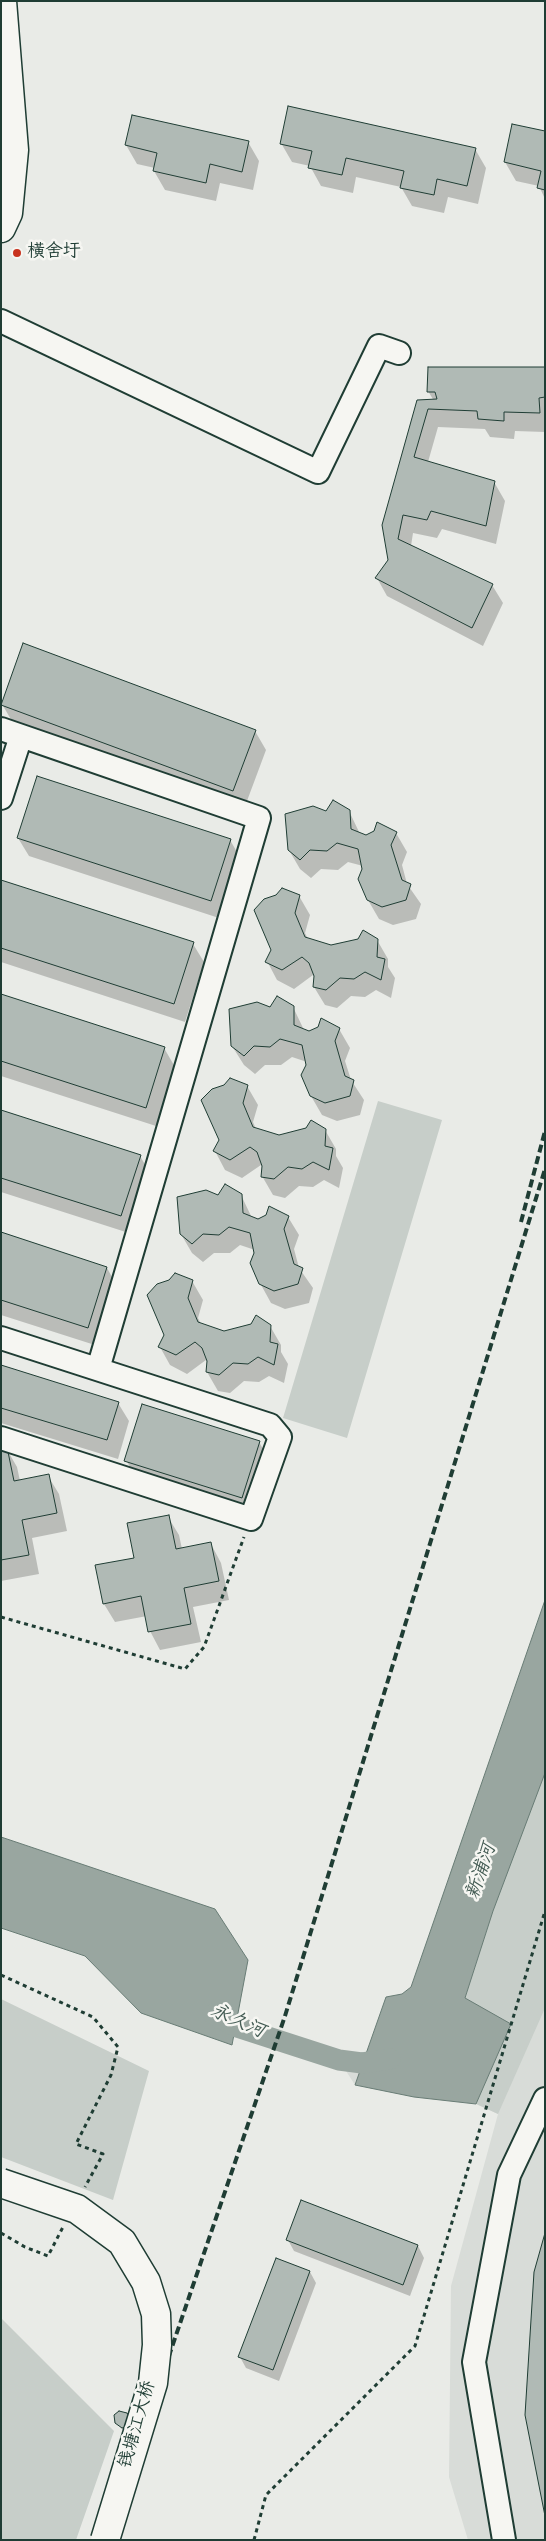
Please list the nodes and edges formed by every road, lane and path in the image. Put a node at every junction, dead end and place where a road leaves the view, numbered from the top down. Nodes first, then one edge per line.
1 (2, 1) edge
2 (1, 228) edge
3 (1, 321) edge
4 (399, 353) dead end
5 (11, 732) edge
6 (1, 798) edge
7 (1, 1338) edge
8 (98, 1369) junction
9 (1, 1438) edge
10 (251, 1519) junction
11 (1, 1617) edge
12 (545, 1911) edge
13 (1, 1975) edge
14 (545, 2099) edge
15 (1, 2182) edge
16 (84, 2188) dead end
17 (66, 2222) dead end
18 (1, 2233) edge
19 (105, 2540) edge
20 (254, 2540) edge
21 (504, 2540) edge

1 - 2 main road
3 - 4 street
5 - 6 street
5 - 8 street
7 - 8 street
8 - 10 street
9 - 10 street
10 - 11 path
12 - 20 path
13 - 16 path
14 - 21 street
15 - 19 main road, 钱塘江大桥, bridge
17 - 18 path

